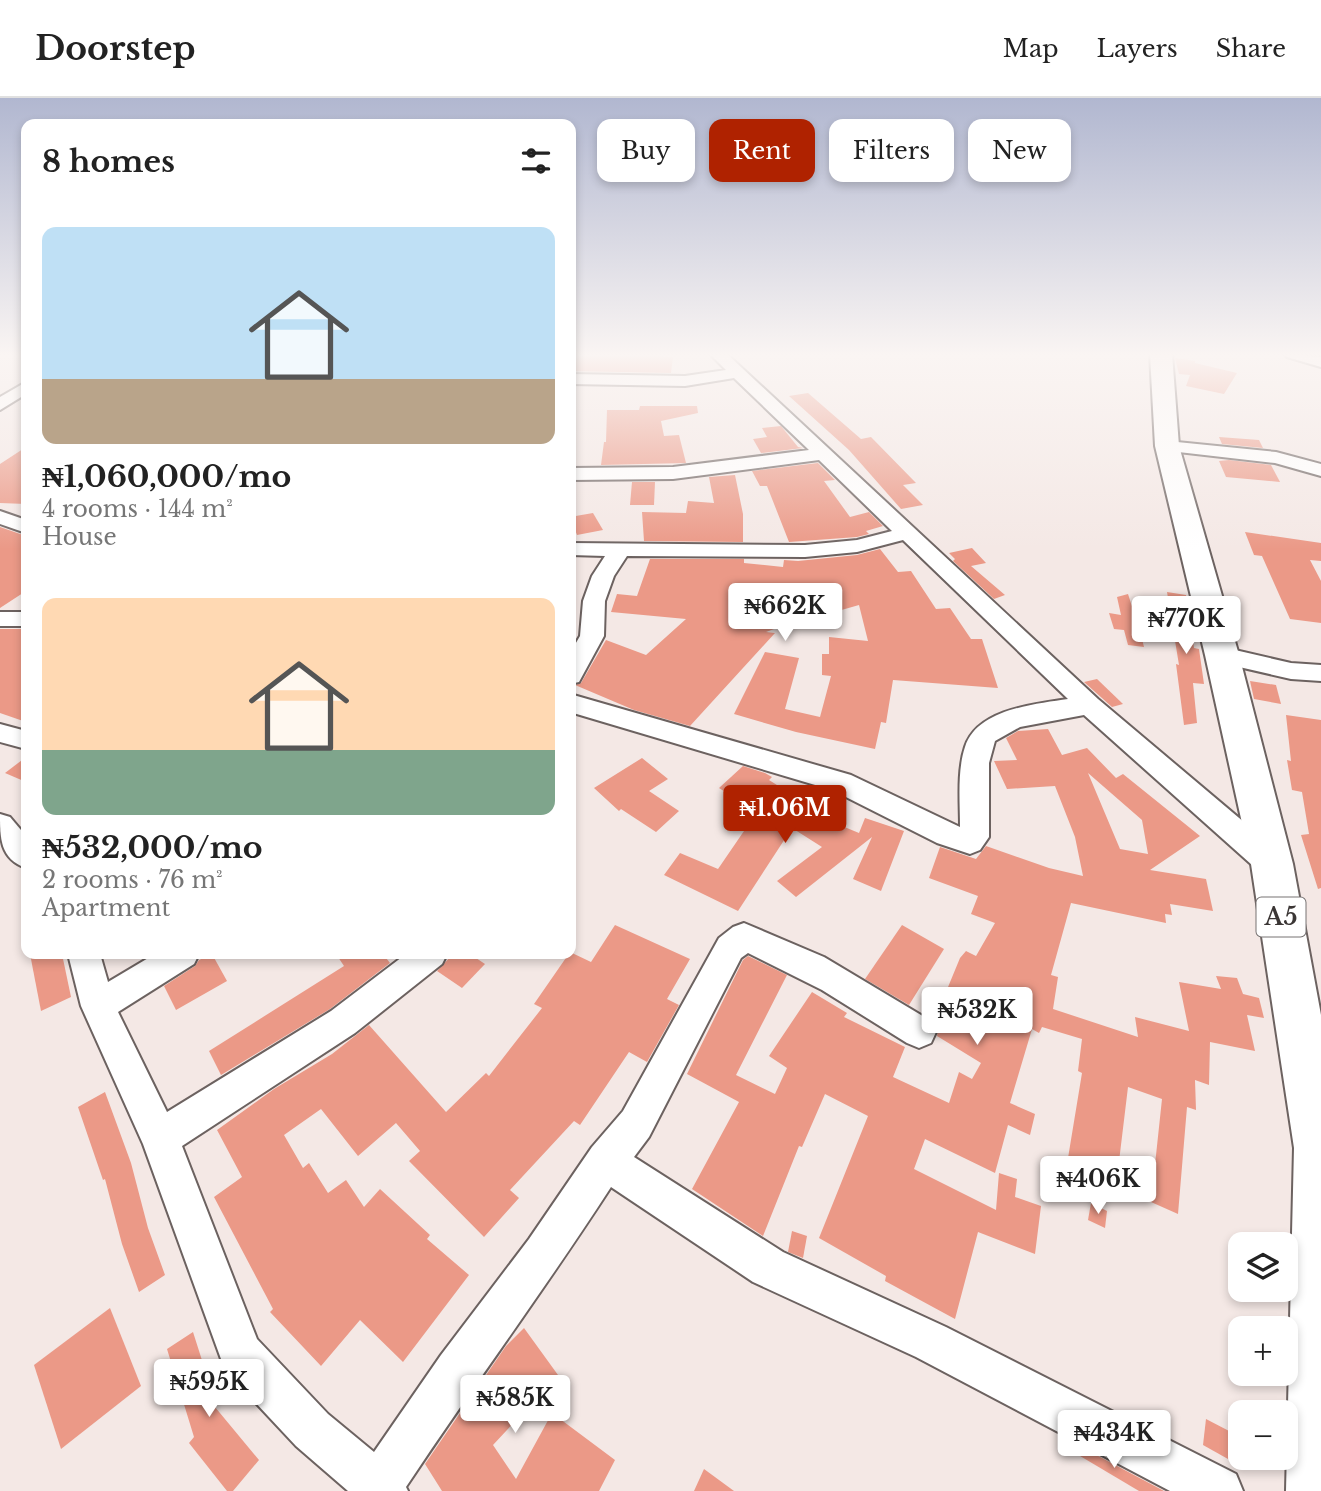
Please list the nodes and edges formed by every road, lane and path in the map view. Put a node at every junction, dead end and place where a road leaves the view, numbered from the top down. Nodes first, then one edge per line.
1 (787, 419) edge
2 (1165, 419) edge
3 (1167, 446) junction
4 (825, 454) junction
5 (1321, 470) edge
6 (576, 474) edge
7 (0, 517) edge
8 (21, 525) edge
9 (907, 533) junction
10 (621, 548) junction
11 (576, 549) edge
12 (21, 618) edge
13 (0, 620) edge
14 (1222, 655) junction
15 (576, 665) edge
16 (1321, 673) edge
17 (576, 705) edge
18 (1089, 705) junction
19 (0, 733) edge
20 (21, 739) edge
21 (0, 825) edge
22 (21, 850) edge
23 (1272, 864) junction
24 (85, 959) edge
25 (175, 959) edge
26 (425, 959) edge
27 (98, 1006) junction
28 (919, 1032) dead end
29 (160, 1138) junction
30 (1320, 1149) edge
31 (606, 1161) junction
32 (382, 1489) edge
33 (1219, 1491) edge
34 (1319, 1491) edge

1 - 4 street
2 - 3 highway, A5
3 - 5 street
3 - 14 highway, A5
4 - 6 street
4 - 9 street
7 - 8 street
9 - 10 street
9 - 18 street
10 - 11 street
10 - 15 street
12 - 13 street
14 - 16 street
14 - 23 highway, A5
17 - 18 street
18 - 23 street
19 - 20 street
21 - 22 street
23 - 30 highway, A5
24 - 27 street
25 - 27 street
26 - 29 street
27 - 29 street
28 - 31 street
29 - 32 street
30 - 34 highway, A5
31 - 32 street
31 - 33 street

